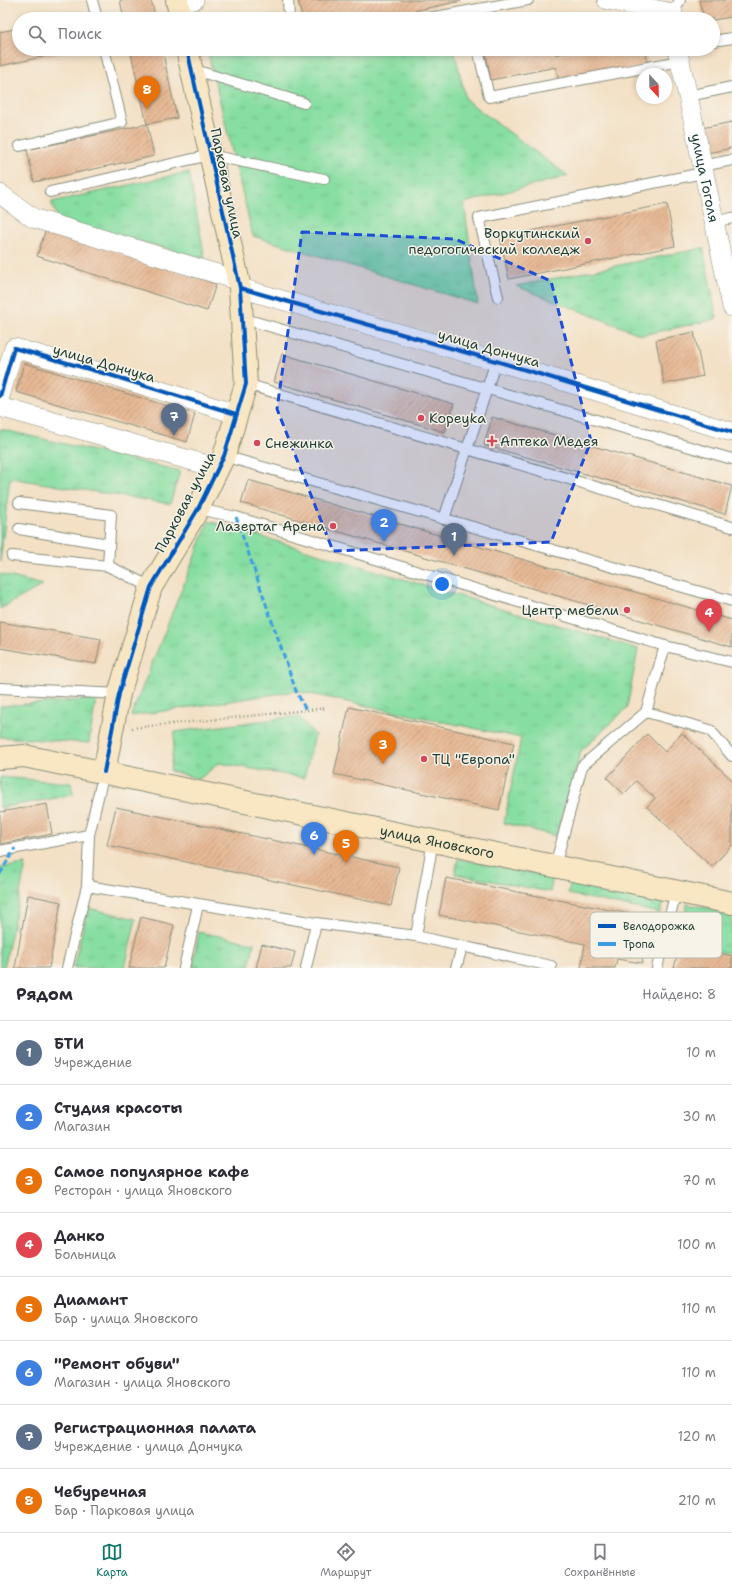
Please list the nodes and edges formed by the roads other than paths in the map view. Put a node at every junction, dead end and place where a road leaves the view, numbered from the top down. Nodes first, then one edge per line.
1 (92, 0) edge
2 (288, 0) edge
3 (528, 0) edge
4 (607, 0) edge
5 (676, 11) edge
6 (95, 12) edge
7 (289, 12) edge
8 (482, 12) edge
9 (732, 38) edge
10 (720, 40) edge
11 (106, 56) edge
12 (480, 56) edge
13 (674, 56) edge
14 (678, 56) edge
15 (189, 59) edge
16 (732, 87) edge
17 (688, 96) junction
18 (304, 103) dead end
19 (20, 146) dead end
20 (210, 155) junction
21 (732, 160) edge
22 (703, 170) junction
23 (324, 179) dead end
24 (50, 192) dead end
25 (0, 194) edge
26 (723, 220) edge
27 (729, 282) edge
28 (238, 284) junction
29 (498, 297) dead end
30 (732, 307) edge
31 (242, 318) junction
32 (496, 361) junction
33 (246, 384) junction
34 (487, 388) junction
35 (0, 396) edge
36 (0, 407) edge
37 (236, 414) junction
38 (732, 432) edge
39 (467, 450) junction
40 (732, 460) edge
41 (221, 462) junction
42 (19, 503) dead end
43 (198, 509) junction
44 (444, 519) junction
45 (732, 527) edge
46 (19, 529) dead end
47 (108, 544) junction
48 (12, 556) dead end
49 (108, 566) junction
50 (151, 586) junction
51 (732, 601) edge
52 (665, 646) junction
53 (732, 662) edge
54 (0, 688) edge
55 (119, 694) junction
56 (646, 712) junction
57 (732, 756) edge
58 (0, 758) edge
59 (104, 772) junction
60 (88, 835) junction
61 (433, 841) junction
62 (0, 851) edge
63 (555, 866) junction
64 (87, 886) junction
65 (676, 891) junction
66 (732, 903) edge
67 (198, 905) junction
68 (671, 912) edge
69 (316, 923) junction
70 (416, 936) junction
71 (462, 946) junction
72 (659, 958) edge
73 (67, 968) edge
74 (184, 968) edge
75 (306, 968) edge
76 (456, 968) edge
77 (551, 968) edge
78 (657, 968) edge

1 - 6 lane
2 - 7 lane
3 - 8 lane
4 - 5 street
9 - 10 lane
11 - 19 lane
12 - 13 lane
14 - 17 street, улица Гоголя
15 - 18 lane
15 - 20 main road, Парковая улица
16 - 17 lane
17 - 22 street, улица Гоголя
20 - 23 lane
20 - 24 lane
20 - 28 main road, Парковая улица
21 - 22 lane
22 - 26 street, улица Гоголя
22 - 29 lane
25 - 28 street, улица Дончука
26 - 27 street, улица Гоголя
27 - 30 street, улица Гоголя
28 - 31 main road, Парковая улица
28 - 32 street, улица Дончука
31 - 33 main road, Парковая улица
31 - 34 lane
32 - 34 lane
32 - 38 street, улица Дончука
33 - 37 main road, Парковая улица
33 - 39 lane
34 - 39 lane
34 - 40 lane
35 - 37 street, улица Дончука
36 - 41 street
37 - 41 main road, Парковая улица
39 - 44 lane
39 - 45 lane
41 - 43 main road, Парковая улица
41 - 44 lane
42 - 47 lane
43 - 50 main road, Парковая улица
43 - 52 lane
44 - 51 lane
46 - 47 lane
47 - 49 lane
48 - 49 lane
49 - 50 lane
50 - 55 main road, Парковая улица
52 - 53 lane
52 - 56 lane
54 - 55 lane
55 - 59 main road, Парковая улица
56 - 57 lane
56 - 63 lane
58 - 59 main road, улица Яновского
59 - 60 lane
59 - 61 main road, улица Яновского
60 - 62 lane
60 - 64 lane
61 - 63 main road, улица Яновского
61 - 70 lane
63 - 65 main road, улица Яновского
64 - 67 lane
64 - 73 lane
65 - 66 main road, улица Яновского
65 - 68 lane
67 - 69 lane
67 - 74 lane
69 - 70 lane
69 - 75 lane
70 - 71 lane
71 - 76 lane
71 - 77 lane
72 - 78 lane

